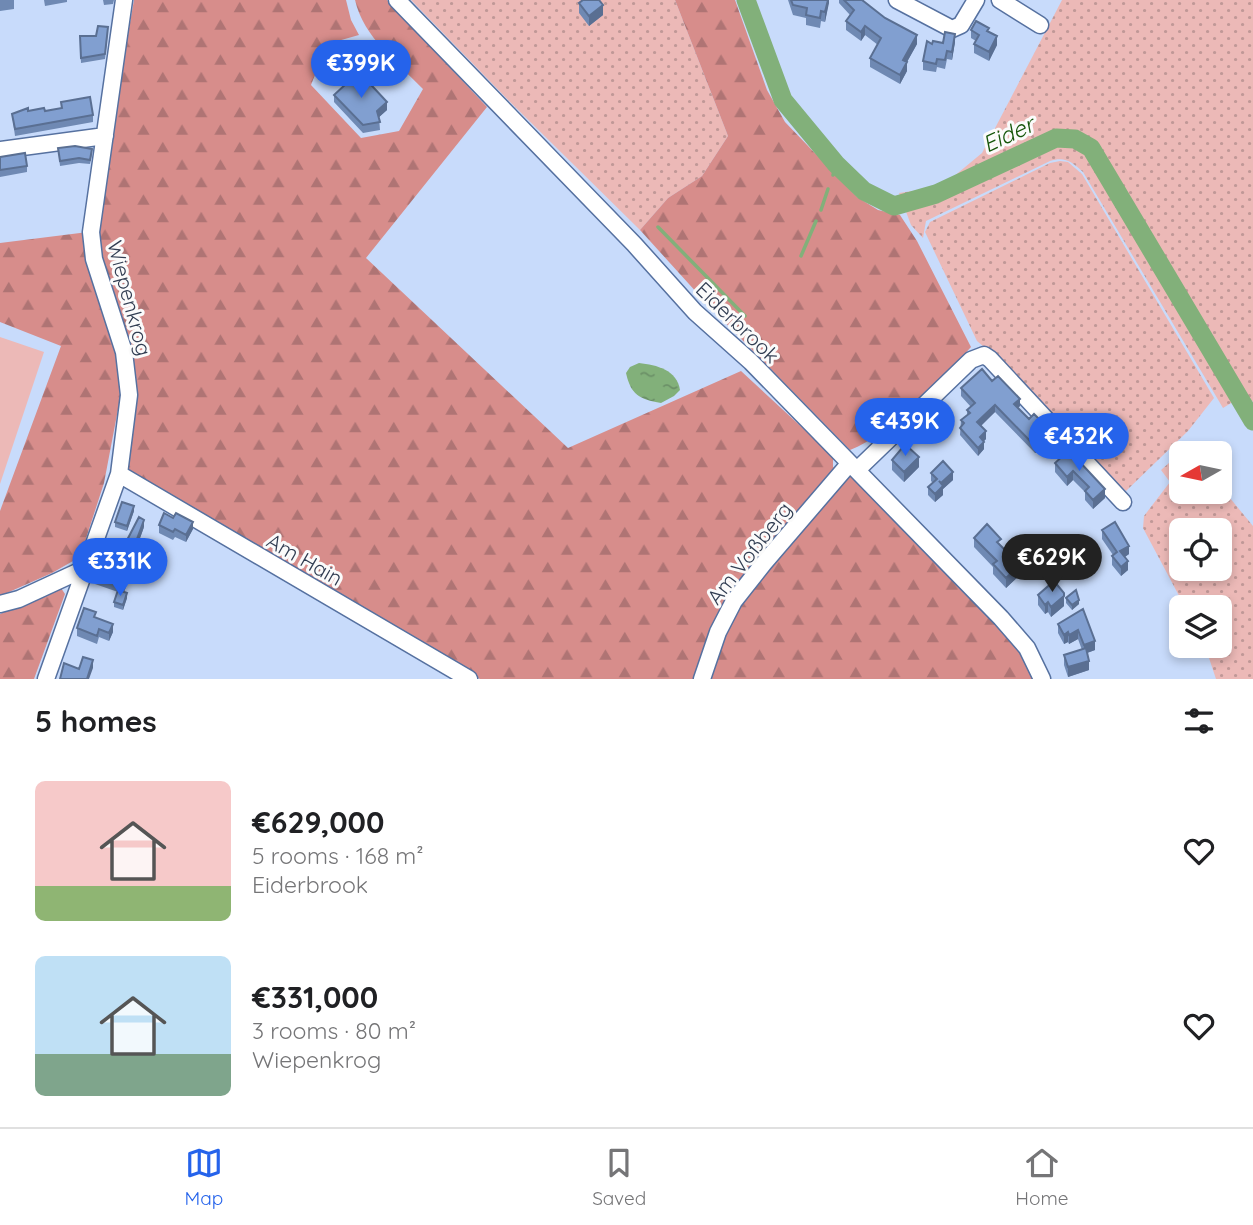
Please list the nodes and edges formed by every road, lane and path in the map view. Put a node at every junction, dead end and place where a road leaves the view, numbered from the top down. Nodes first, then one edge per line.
1 (124, 0) edge
2 (397, 0) edge
3 (897, 0) edge
4 (976, 0) edge
5 (1000, 0) edge
6 (1040, 25) dead end
7 (104, 136) junction
8 (0, 150) edge
9 (853, 467) junction
10 (119, 474) junction
11 (1124, 502) dead end
12 (86, 568) junction
13 (0, 604) edge
14 (46, 679) edge
15 (469, 679) edge
16 (702, 679) edge
17 (1042, 679) edge

1 - 7 street, Wiepenkrog
2 - 9 street, Eiderbrook
3 - 4 street
5 - 6 street
7 - 8 street
7 - 10 street, Wiepenkrog
9 - 11 street, Am Voßberg
9 - 16 street, Am Voßberg
9 - 17 street, Eiderbrook
10 - 12 street, Wiepenkrog
10 - 15 street, Am Hain
12 - 13 street
12 - 14 street, Wiepenkrog

